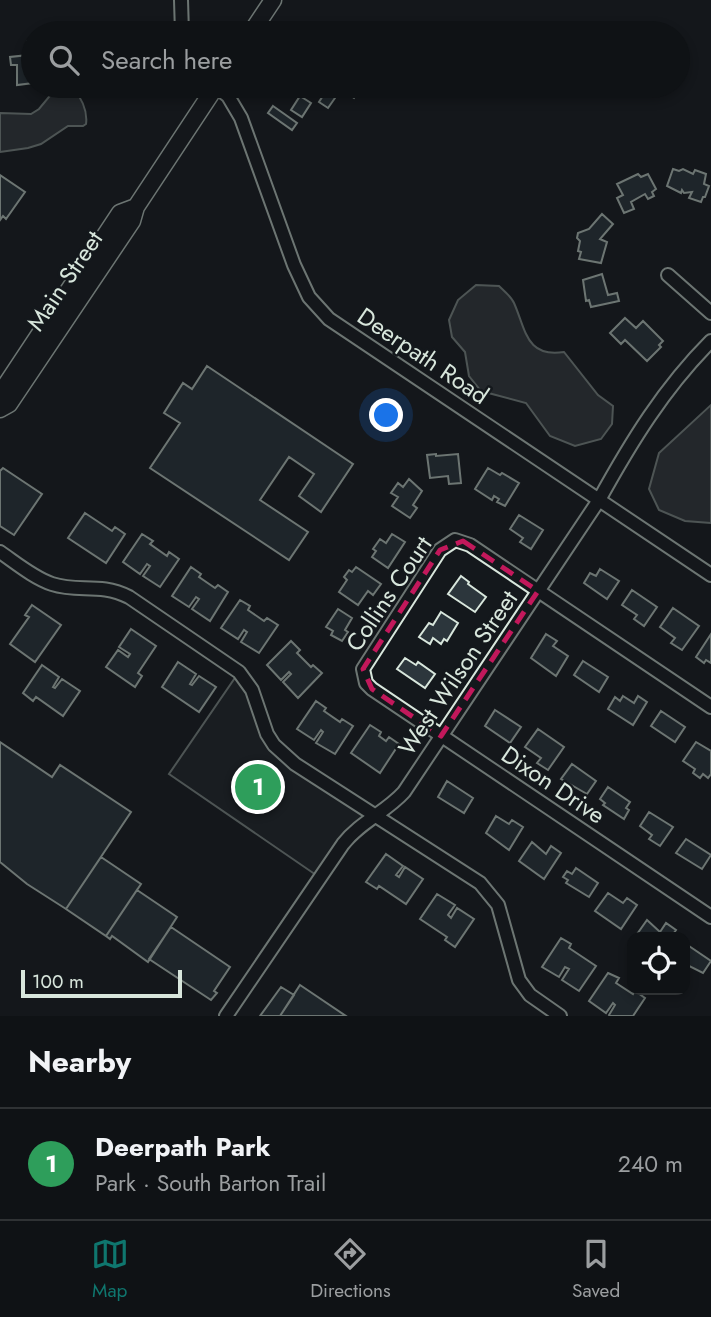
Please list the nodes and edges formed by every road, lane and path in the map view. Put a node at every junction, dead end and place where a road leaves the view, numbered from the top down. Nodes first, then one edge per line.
1 (181, 0) edge
2 (273, 0) edge
3 (182, 21) edge
4 (259, 21) edge
5 (208, 98) edge
6 (229, 98) edge
7 (136, 207) junction
8 (668, 275) dead end
9 (711, 313) edge
10 (711, 341) edge
11 (0, 394) edge
12 (0, 409) edge
13 (599, 500) junction
14 (0, 552) edge
15 (711, 575) edge
16 (538, 591) junction
17 (372, 689) joint
18 (711, 707) edge
19 (442, 736) junction
20 (375, 816) junction
21 (711, 917) edge
22 (226, 1016) edge
23 (560, 1016) edge

1 - 3 street
2 - 4 main road
5 - 7 main road, Main Street
6 - 13 street, Deerpath Road
7 - 11 main road, Main Street
7 - 12 main road, Main Street
8 - 9 street
10 - 13 street, West Wilson Street
13 - 15 street, Deerpath Road
13 - 16 street, West Wilson Street
14 - 20 street
16 - 17 street, Collins Court
16 - 18 street
16 - 19 street, West Wilson Street
17 - 19 street, Dixon Drive
19 - 20 street, West Wilson Street
19 - 21 street, Dixon Drive
20 - 22 street, West Wilson Street
20 - 23 street

